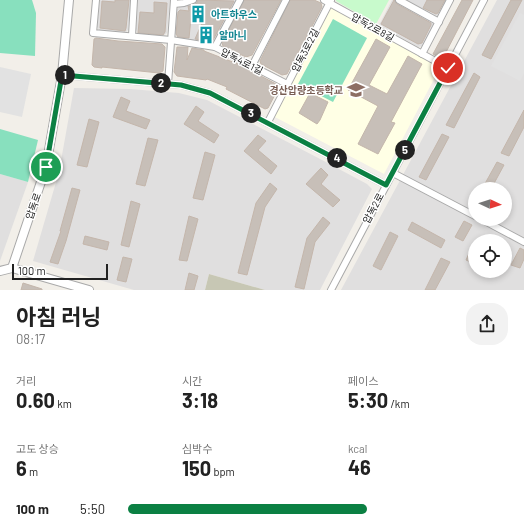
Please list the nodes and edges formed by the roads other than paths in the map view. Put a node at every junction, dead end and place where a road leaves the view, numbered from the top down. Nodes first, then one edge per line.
1 (68, 0) edge
2 (96, 0) edge
3 (134, 0) edge
4 (193, 0) edge
5 (240, 0) edge
6 (286, 0) edge
7 (399, 0) edge
8 (450, 0) edge
9 (484, 0) edge
10 (328, 1) edge
11 (174, 2) edge
12 (439, 22) junction
13 (132, 36) junction
14 (171, 40) junction
15 (215, 47) junction
16 (422, 54) junction
17 (252, 66) junction
18 (448, 68) junction
19 (62, 75) junction
20 (168, 84) junction
21 (287, 84) junction
22 (268, 122) junction
23 (393, 173) junction
24 (386, 185) junction
25 (468, 212) edge
26 (494, 226) edge
27 (524, 242) edge
28 (12, 268) junction
29 (0, 272) edge
30 (89, 290) edge
31 (331, 290) edge

1 - 19 street, 압독로
2 - 13 street, 압독4로1길
3 - 13 street
4 - 11 street
5 - 15 street
6 - 17 street
7 - 12 street
8 - 12 street
9 - 18 street, 압독2로
10 - 16 street, 압독2로8길
10 - 21 street, 압독3로2길
11 - 14 street
12 - 16 street
13 - 14 street, 압독4로1길
14 - 15 street, 압독4로1길
14 - 20 street
15 - 17 street, 압독4로1길
16 - 18 street, 압독2로8길
17 - 21 street, 압독4로1길
18 - 23 street, 압독2로
19 - 20 street
19 - 28 street, 압독로
20 - 22 street
21 - 22 street, 압독3로2길
22 - 24 street
23 - 24 street, 압독2로
23 - 25 street
24 - 31 street, 압독2로
26 - 27 street
28 - 29 street
28 - 30 street

